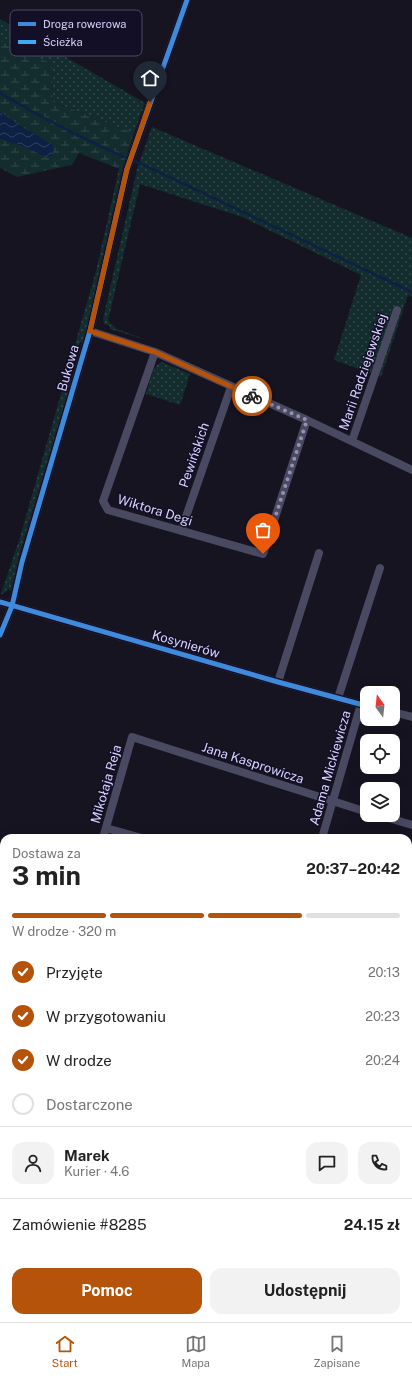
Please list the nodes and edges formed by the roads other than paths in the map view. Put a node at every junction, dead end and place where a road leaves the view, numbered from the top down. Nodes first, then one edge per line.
1 (187, 0) edge
2 (397, 310) dead end
3 (90, 331) junction
4 (155, 352) junction
5 (231, 387) junction
6 (307, 420) junction
7 (352, 441) junction
8 (412, 470) edge
9 (181, 531) junction
10 (319, 552) dead end
11 (380, 568) dead end
12 (0, 602) edge
13 (12, 606) junction
14 (0, 636) edge
15 (278, 682) junction
16 (338, 698) junction
17 (360, 704) edge
18 (400, 714) edge
19 (412, 717) edge
20 (360, 718) edge
21 (132, 737) joint
22 (333, 802) junction
23 (360, 810) edge
24 (400, 821) edge
25 (412, 825) edge
26 (106, 828) junction
27 (104, 834) edge
28 (128, 834) edge
29 (323, 834) edge

1 - 3 street, Bukowa
2 - 7 street, Marii Radziejewskiej
3 - 4 street
3 - 13 street, Bukowa
4 - 5 street
4 - 9 street, Wiktora Degi
5 - 6 street
5 - 9 street, Pewińskich
6 - 7 street
6 - 9 street, Wiktora Degi
7 - 8 street
10 - 15 street
11 - 16 street
12 - 13 street, Kosynierów
13 - 14 street, Bukowa
13 - 15 street, Kosynierów
15 - 16 street, Kosynierów
16 - 17 street, Kosynierów
18 - 19 street
20 - 22 street, Adama Mickiewicza
21 - 22 street, Jana Kasprowicza
21 - 26 street, Mikołaja Reja
22 - 23 street, Jana Kasprowicza
22 - 29 street, Adama Mickiewicza
24 - 25 street
26 - 27 street, Mikołaja Reja
26 - 28 street

